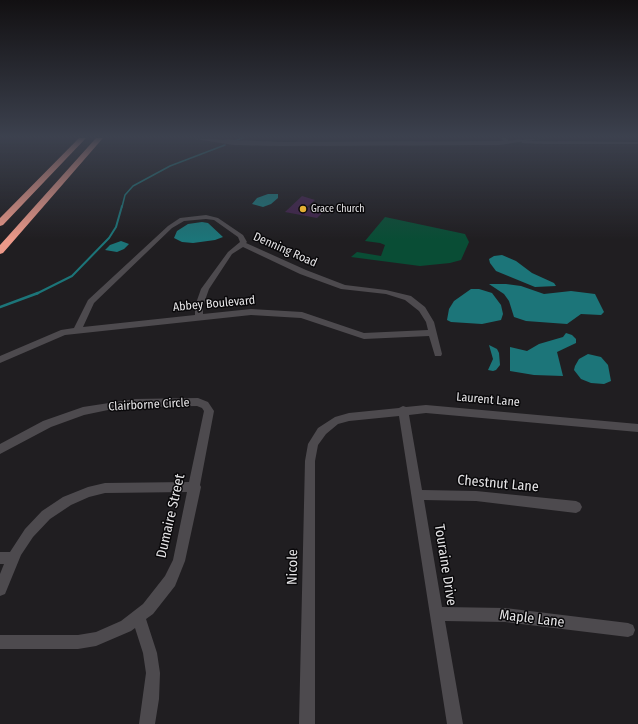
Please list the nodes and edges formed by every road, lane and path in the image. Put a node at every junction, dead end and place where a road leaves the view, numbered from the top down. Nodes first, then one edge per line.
1 (50, 172) edge
2 (70, 172) edge
3 (28, 194) junction
4 (47, 198) junction
5 (3, 220) edge
6 (26, 221) junction
7 (242, 244) junction
8 (0, 252) edge
9 (199, 317) junction
10 (77, 331) junction
11 (433, 333) junction
12 (438, 354) dead end
13 (0, 360) edge
14 (209, 409) joint
15 (402, 410) junction
16 (335, 421) joint
17 (638, 428) edge
18 (0, 449) edge
19 (195, 487) junction
20 (417, 495) junction
21 (576, 507) dead end
22 (0, 558) edge
23 (14, 558) junction
24 (0, 590) edge
25 (436, 614) junction
26 (139, 618) junction
27 (628, 630) dead end
28 (0, 642) edge
29 (147, 724) edge
30 (307, 724) edge
31 (455, 724) edge

1 - 3 highway
2 - 4 highway
3 - 4 highway
3 - 5 highway
4 - 6 highway
5 - 6 highway
6 - 8 highway
7 - 9 street
7 - 10 street, Denning Road
7 - 11 street, Denning Road
9 - 10 street, Abbey Boulevard
9 - 11 street, Abbey Boulevard
10 - 13 street, Abbey Boulevard
11 - 12 street, Denning Road
14 - 18 street, Clairborne Circle
14 - 19 street, Dumaire Street
15 - 16 street, Laurent Lane
15 - 17 street, Laurent Lane
15 - 20 street, Touraine Drive
16 - 30 street, Nicole
19 - 23 street
19 - 26 street, Dumaire Street
20 - 21 street, Chestnut Lane
20 - 25 street, Touraine Drive
22 - 23 street
23 - 24 street
25 - 27 street, Maple Lane
25 - 31 street, Touraine Drive
26 - 28 street, Dumaire Street
26 - 29 street

